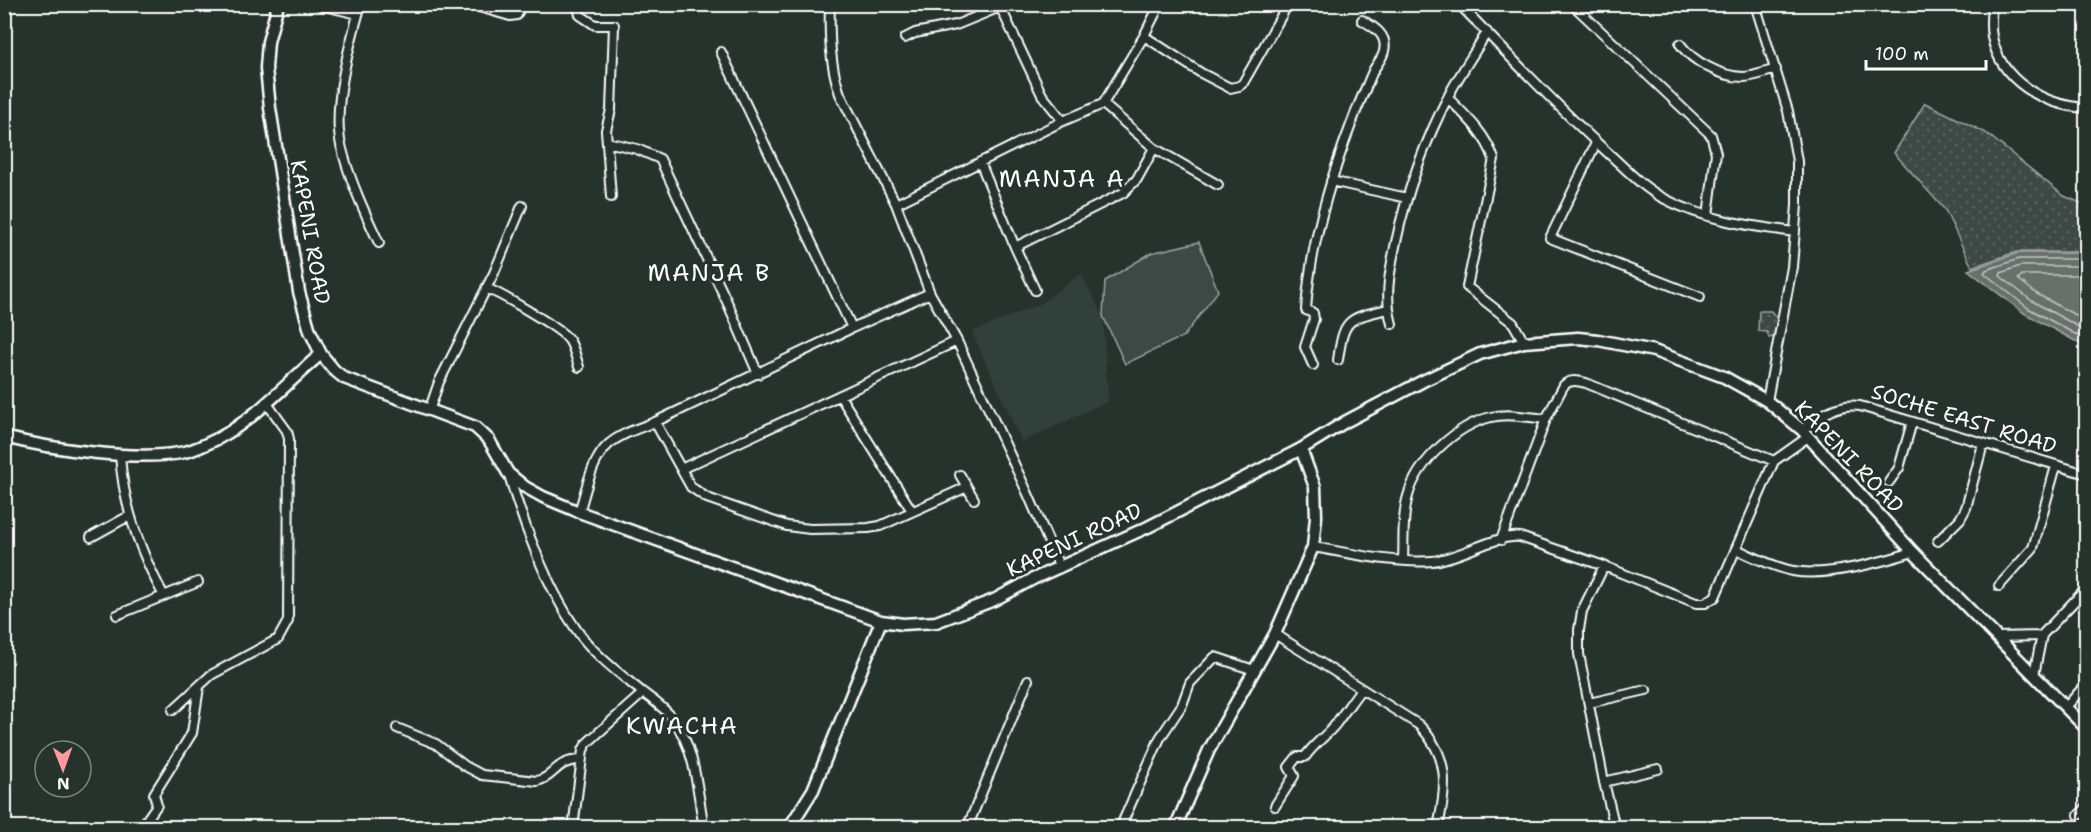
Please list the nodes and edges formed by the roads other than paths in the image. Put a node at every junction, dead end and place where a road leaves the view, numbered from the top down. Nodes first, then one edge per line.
1 (278, 4) edge
2 (316, 4) edge
3 (361, 4) edge
4 (470, 4) edge
5 (521, 4) edge
6 (577, 4) edge
7 (831, 4) edge
8 (1160, 4) edge
9 (1286, 4) edge
10 (1459, 4) edge
11 (1572, 4) edge
12 (1755, 4) edge
13 (1992, 4) edge
14 (2075, 4) edge
15 (1000, 6) edge
16 (2086, 7) edge
17 (358, 14) junction
18 (1362, 20) dead end
19 (1487, 32) junction
20 (1144, 36) junction
21 (904, 38) dead end
22 (1680, 44) dead end
23 (721, 52) dead end
24 (1776, 69) junction
25 (1448, 98) junction
26 (1103, 104) junction
27 (2086, 108) edge
28 (1062, 121) junction
29 (607, 142) junction
30 (1596, 143) junction
31 (1154, 148) junction
32 (980, 162) junction
33 (1332, 181) junction
34 (1218, 184) dead end
35 (611, 197) dead end
36 (1407, 198) junction
37 (896, 204) junction
38 (522, 206) dead end
39 (1708, 216) junction
40 (1795, 232) junction
41 (380, 243) dead end
42 (1015, 247) junction
43 (486, 288) junction
44 (1035, 290) dead end
45 (930, 293) junction
46 (1700, 297) dead end
47 (1388, 309) junction
48 (1392, 324) dead end
49 (852, 328) junction
50 (957, 341) junction
51 (1524, 342) junction
52 (321, 354) junction
53 (1338, 360) dead end
54 (1313, 365) dead end
55 (579, 367) dead end
56 (758, 374) junction
57 (840, 396) junction
58 (1767, 400) junction
59 (266, 402) junction
60 (429, 411) junction
61 (1546, 419) junction
62 (655, 422) junction
63 (1912, 422) junction
64 (1805, 434) junction
65 (4, 437) edge
66 (1983, 444) junction
67 (1301, 449) junction
68 (120, 455) junction
69 (1774, 461) junction
70 (2056, 466) junction
71 (681, 469) junction
72 (508, 473) junction
73 (2086, 474) edge
74 (960, 475) dead end
75 (1889, 482) dead end
76 (967, 487) junction
77 (974, 499) dead end
78 (912, 510) junction
79 (579, 513) junction
80 (129, 516) junction
81 (91, 537) dead end
82 (1501, 540) junction
83 (1938, 541) dead end
84 (1313, 547) junction
85 (1736, 549) junction
86 (1913, 552) junction
87 (1403, 560) junction
88 (1604, 566) junction
89 (1060, 568) junction
90 (198, 582) dead end
91 (1999, 586) dead end
92 (2086, 589) edge
93 (164, 596) junction
94 (117, 615) dead end
95 (881, 621) junction
96 (1275, 634) junction
97 (2042, 636) junction
98 (1996, 638) junction
99 (1254, 670) junction
100 (2034, 675) junction
101 (1028, 680) dead end
102 (2086, 684) edge
103 (199, 687) junction
104 (1360, 689) junction
105 (1646, 690) dead end
106 (643, 693) junction
107 (1589, 704) junction
108 (2067, 706) junction
109 (173, 710) dead end
110 (397, 728) dead end
111 (2086, 728) edge
112 (580, 760) junction
113 (1658, 769) dead end
114 (1604, 782) junction
115 (1275, 806) dead end
116 (2086, 808) edge
117 (2079, 815) dead end
118 (141, 828) edge
119 (573, 828) edge
120 (704, 828) edge
121 (789, 828) edge
122 (967, 828) edge
123 (1120, 828) edge
124 (1175, 828) edge
125 (1438, 828) edge
126 (1616, 828) edge

1 - 52 main road, KAPENI ROAD
2 - 17 street
3 - 17 street
4 - 5 street
6 - 29 street
7 - 37 street
8 - 20 street
9 - 20 street
10 - 19 street
11 - 39 street
12 - 24 street
13 - 27 street
14 - 16 street
15 - 21 street
15 - 28 street
17 - 41 street
18 - 33 street
19 - 25 street
19 - 30 street
20 - 26 street
22 - 24 street
23 - 49 street
24 - 40 street
25 - 36 street
25 - 51 street
26 - 28 street
26 - 31 street
28 - 32 street
29 - 35 street
29 - 56 street
30 - 39 street
30 - 46 street
31 - 34 street
31 - 42 street
32 - 37 street
32 - 42 street
33 - 36 street
33 - 54 street
36 - 47 street
37 - 45 street
38 - 43 street
39 - 40 street
40 - 58 street
42 - 44 street
43 - 55 street
43 - 60 street
45 - 49 street
45 - 50 street
47 - 48 street
47 - 53 street
49 - 56 street
50 - 57 street
50 - 89 street
51 - 58 main road, KAPENI ROAD
51 - 67 main road, KAPENI ROAD
52 - 59 main road
52 - 60 main road, KAPENI ROAD
56 - 62 street
57 - 71 street
57 - 78 street
58 - 64 main road, KAPENI ROAD
59 - 68 main road
59 - 103 street
60 - 72 main road, KAPENI ROAD
61 - 69 street
61 - 82 street
61 - 87 street
62 - 71 street
62 - 79 street
63 - 64 street, SOCHE EAST ROAD
63 - 66 street, SOCHE EAST ROAD
63 - 75 street
64 - 69 street, SOCHE EAST ROAD
64 - 86 main road, KAPENI ROAD
65 - 68 main road
66 - 70 street, SOCHE EAST ROAD
66 - 83 street
67 - 84 main road
67 - 89 main road, KAPENI ROAD
68 - 80 street
69 - 85 street
70 - 73 street, SOCHE EAST ROAD
70 - 91 street
71 - 78 street
72 - 79 main road, KAPENI ROAD
72 - 106 street
74 - 76 street
76 - 77 street
76 - 78 street
79 - 95 main road, KAPENI ROAD
80 - 81 street
80 - 93 street
82 - 87 street
82 - 88 street
84 - 87 street
84 - 96 main road
85 - 86 street
85 - 88 street
86 - 98 main road, KAPENI ROAD
88 - 107 street
89 - 95 main road, KAPENI ROAD
90 - 93 street
92 - 97 street
93 - 94 street
95 - 121 main road
96 - 99 main road
96 - 104 street
97 - 98 street
97 - 100 street
98 - 100 main road, KAPENI ROAD
99 - 123 street
99 - 124 main road
100 - 108 main road, KAPENI ROAD
101 - 122 street
102 - 108 street
103 - 109 street
103 - 118 street
104 - 115 street
104 - 125 street
105 - 107 street
106 - 112 street
106 - 120 street
107 - 114 street
108 - 111 main road, KAPENI ROAD
110 - 112 street
112 - 119 street
113 - 114 street
114 - 126 street
116 - 117 street

